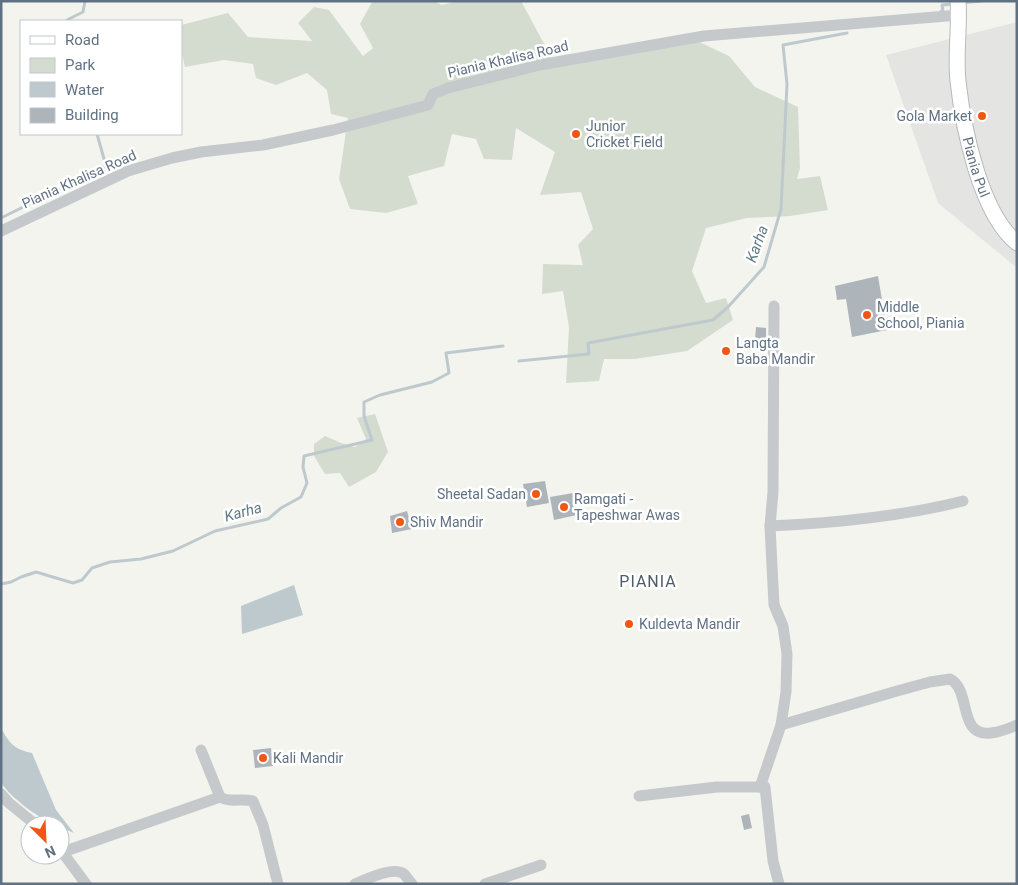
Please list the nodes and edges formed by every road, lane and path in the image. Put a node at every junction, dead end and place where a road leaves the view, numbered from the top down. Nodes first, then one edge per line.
1 (959, 8) edge
2 (1, 231) edge
3 (1017, 243) edge
4 (774, 306) dead end
5 (964, 501) dead end
6 (770, 526) junction
7 (781, 725) junction
8 (1017, 725) edge
9 (201, 750) dead end
10 (760, 787) junction
11 (1, 794) edge
12 (639, 796) dead end
13 (220, 797) junction
14 (24, 815) edge
15 (70, 848) edge
16 (70, 862) edge
17 (541, 865) dead end
18 (86, 884) edge
19 (278, 884) edge
20 (355, 884) edge
21 (412, 884) edge
22 (485, 884) edge
23 (779, 884) edge

1 - 2 street, Piania Khalisa Road
1 - 3 main road, Piania Pul
4 - 6 street
5 - 6 street
6 - 7 street
7 - 8 street
7 - 10 street
9 - 13 street
10 - 12 street
10 - 23 street
11 - 14 street
13 - 15 street
13 - 19 street
16 - 18 street
17 - 22 street
20 - 21 street

